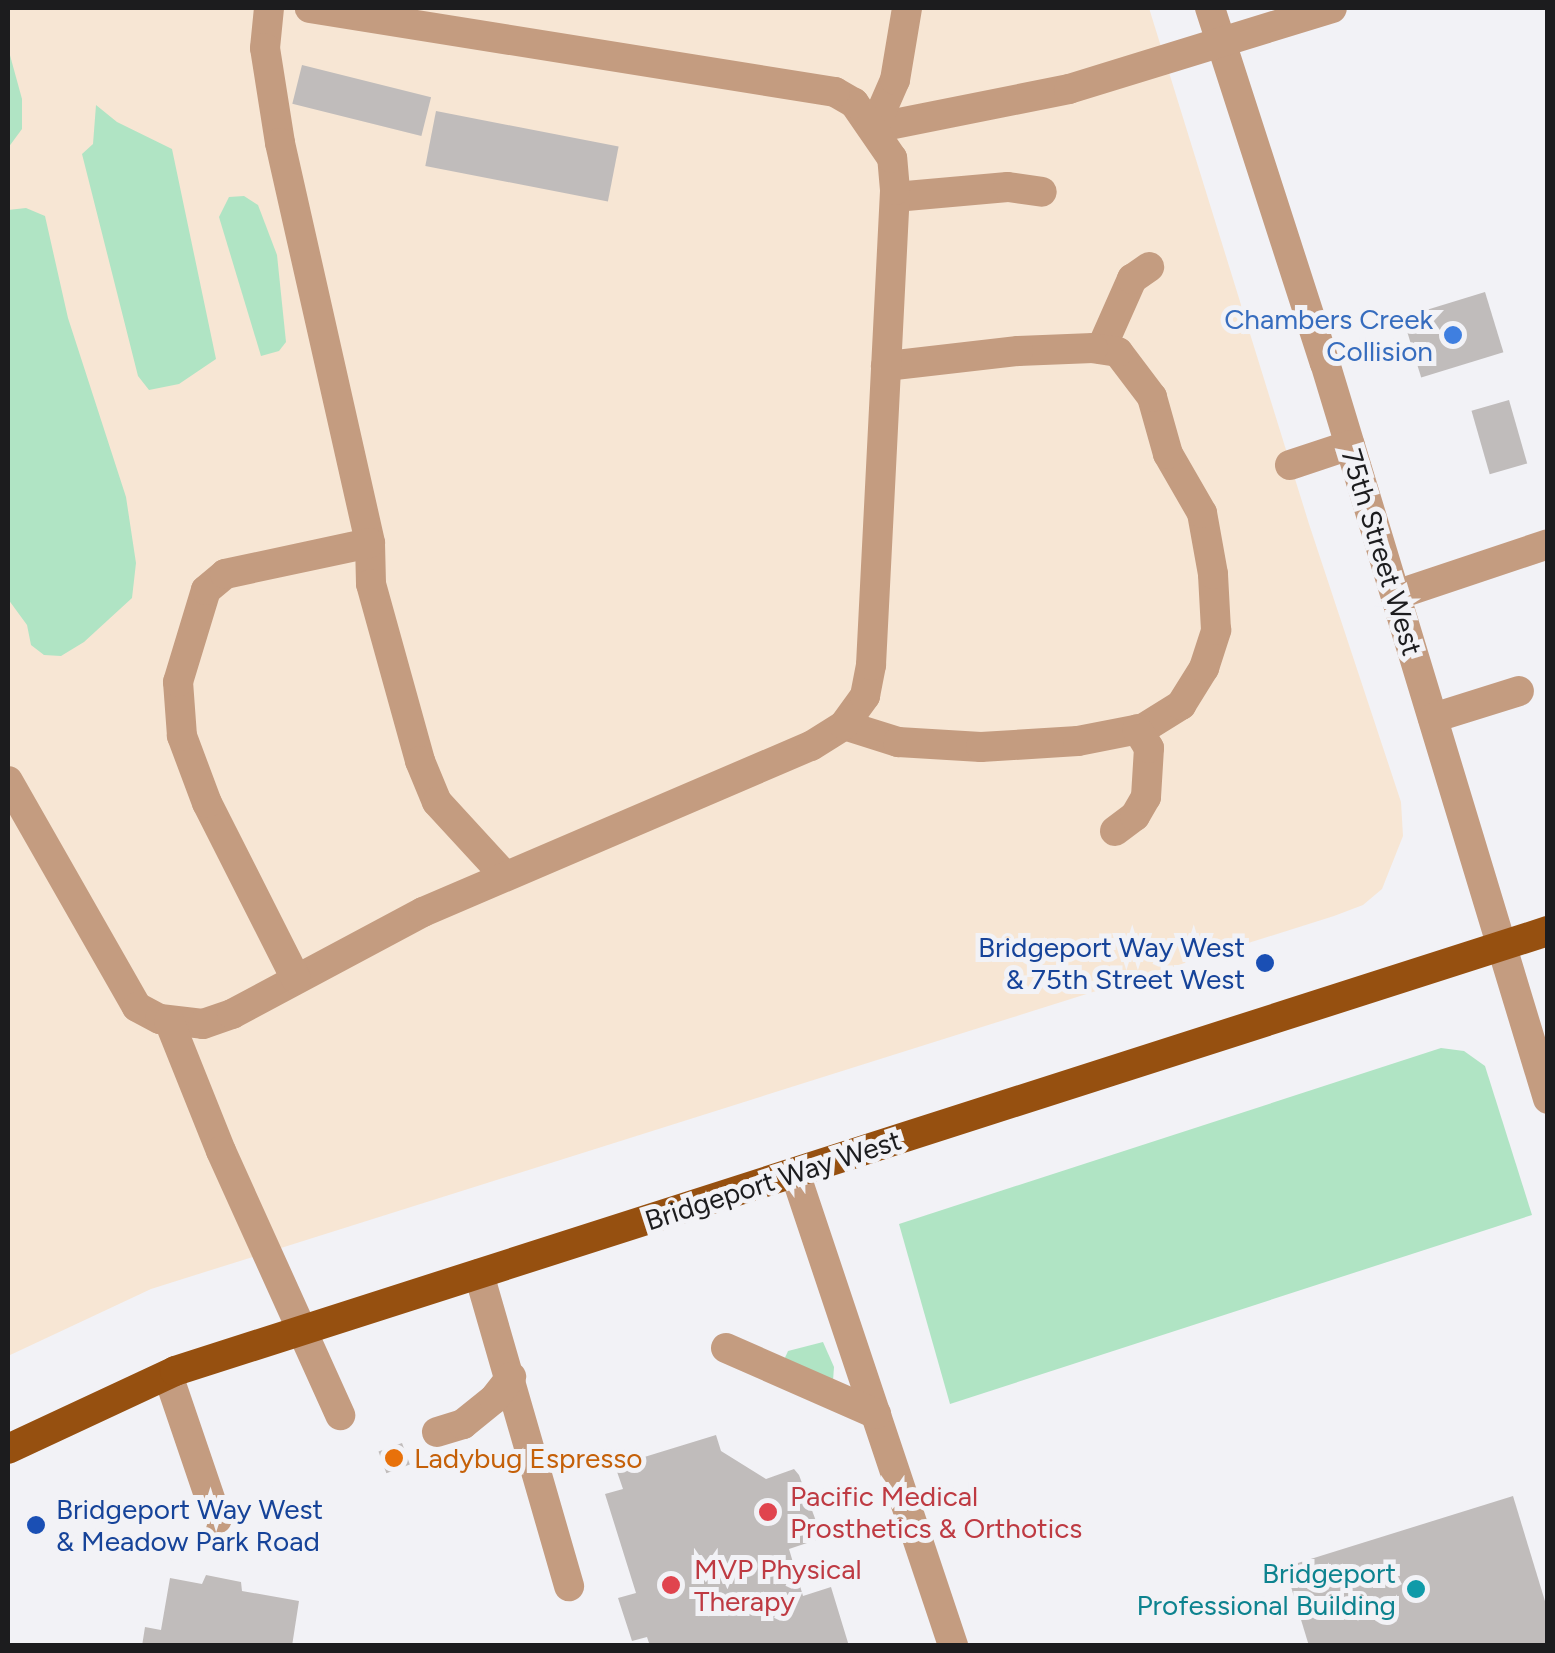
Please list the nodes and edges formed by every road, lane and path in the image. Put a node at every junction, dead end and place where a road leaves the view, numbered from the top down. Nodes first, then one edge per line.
1 (269, 8) edge
2 (310, 8) edge
3 (907, 8) edge
4 (1210, 8) edge
5 (1332, 8) edge
6 (1222, 43) junction
7 (874, 128) junction
8 (1042, 192) dead end
9 (895, 197) junction
10 (1149, 267) dead end
11 (1101, 349) junction
12 (886, 366) junction
13 (1350, 445) junction
14 (1290, 465) dead end
15 (370, 543) junction
16 (1548, 544) edge
17 (1396, 595) junction
18 (1520, 691) dead end
19 (1432, 718) junction
20 (844, 725) junction
21 (1137, 730) junction
22 (8, 781) edge
23 (1115, 831) dead end
24 (505, 876) junction
25 (1548, 931) edge
26 (1500, 947) junction
27 (296, 979) junction
28 (169, 1021) junction
29 (1548, 1099) edge
30 (795, 1172) junction
31 (479, 1274) junction
32 (303, 1330) junction
33 (726, 1348) dead end
34 (168, 1374) junction
35 (511, 1377) junction
36 (876, 1414) junction
37 (340, 1415) dead end
38 (437, 1432) dead end
39 (8, 1449) edge
40 (217, 1518) dead end
41 (569, 1586) dead end
42 (954, 1646) edge

1 - 15 street
2 - 7 street
3 - 7 street
4 - 6 street, 75th Street West
5 - 6 street
6 - 7 street
6 - 13 street, 75th Street West
7 - 9 street
8 - 9 street
9 - 12 street
10 - 11 street
11 - 12 street
11 - 21 street
12 - 20 street
13 - 14 street
13 - 17 street, 75th Street West
15 - 24 street
15 - 27 street
16 - 17 street
17 - 19 street, 75th Street West
18 - 19 street
19 - 26 street, 75th Street West
20 - 21 street
20 - 24 street
21 - 23 street
22 - 28 street
24 - 27 street
25 - 26 main road, Bridgeport Way West
26 - 29 street, 75th Street West
26 - 30 main road, Bridgeport Way West
27 - 28 street
28 - 32 street
30 - 31 main road, Bridgeport Way West
30 - 36 street
31 - 32 main road, Bridgeport Way West
31 - 35 street
32 - 34 main road, Bridgeport Way West
32 - 37 street
33 - 36 street
34 - 39 main road, Bridgeport Way West
34 - 40 street
35 - 38 street
35 - 41 street
36 - 42 street

